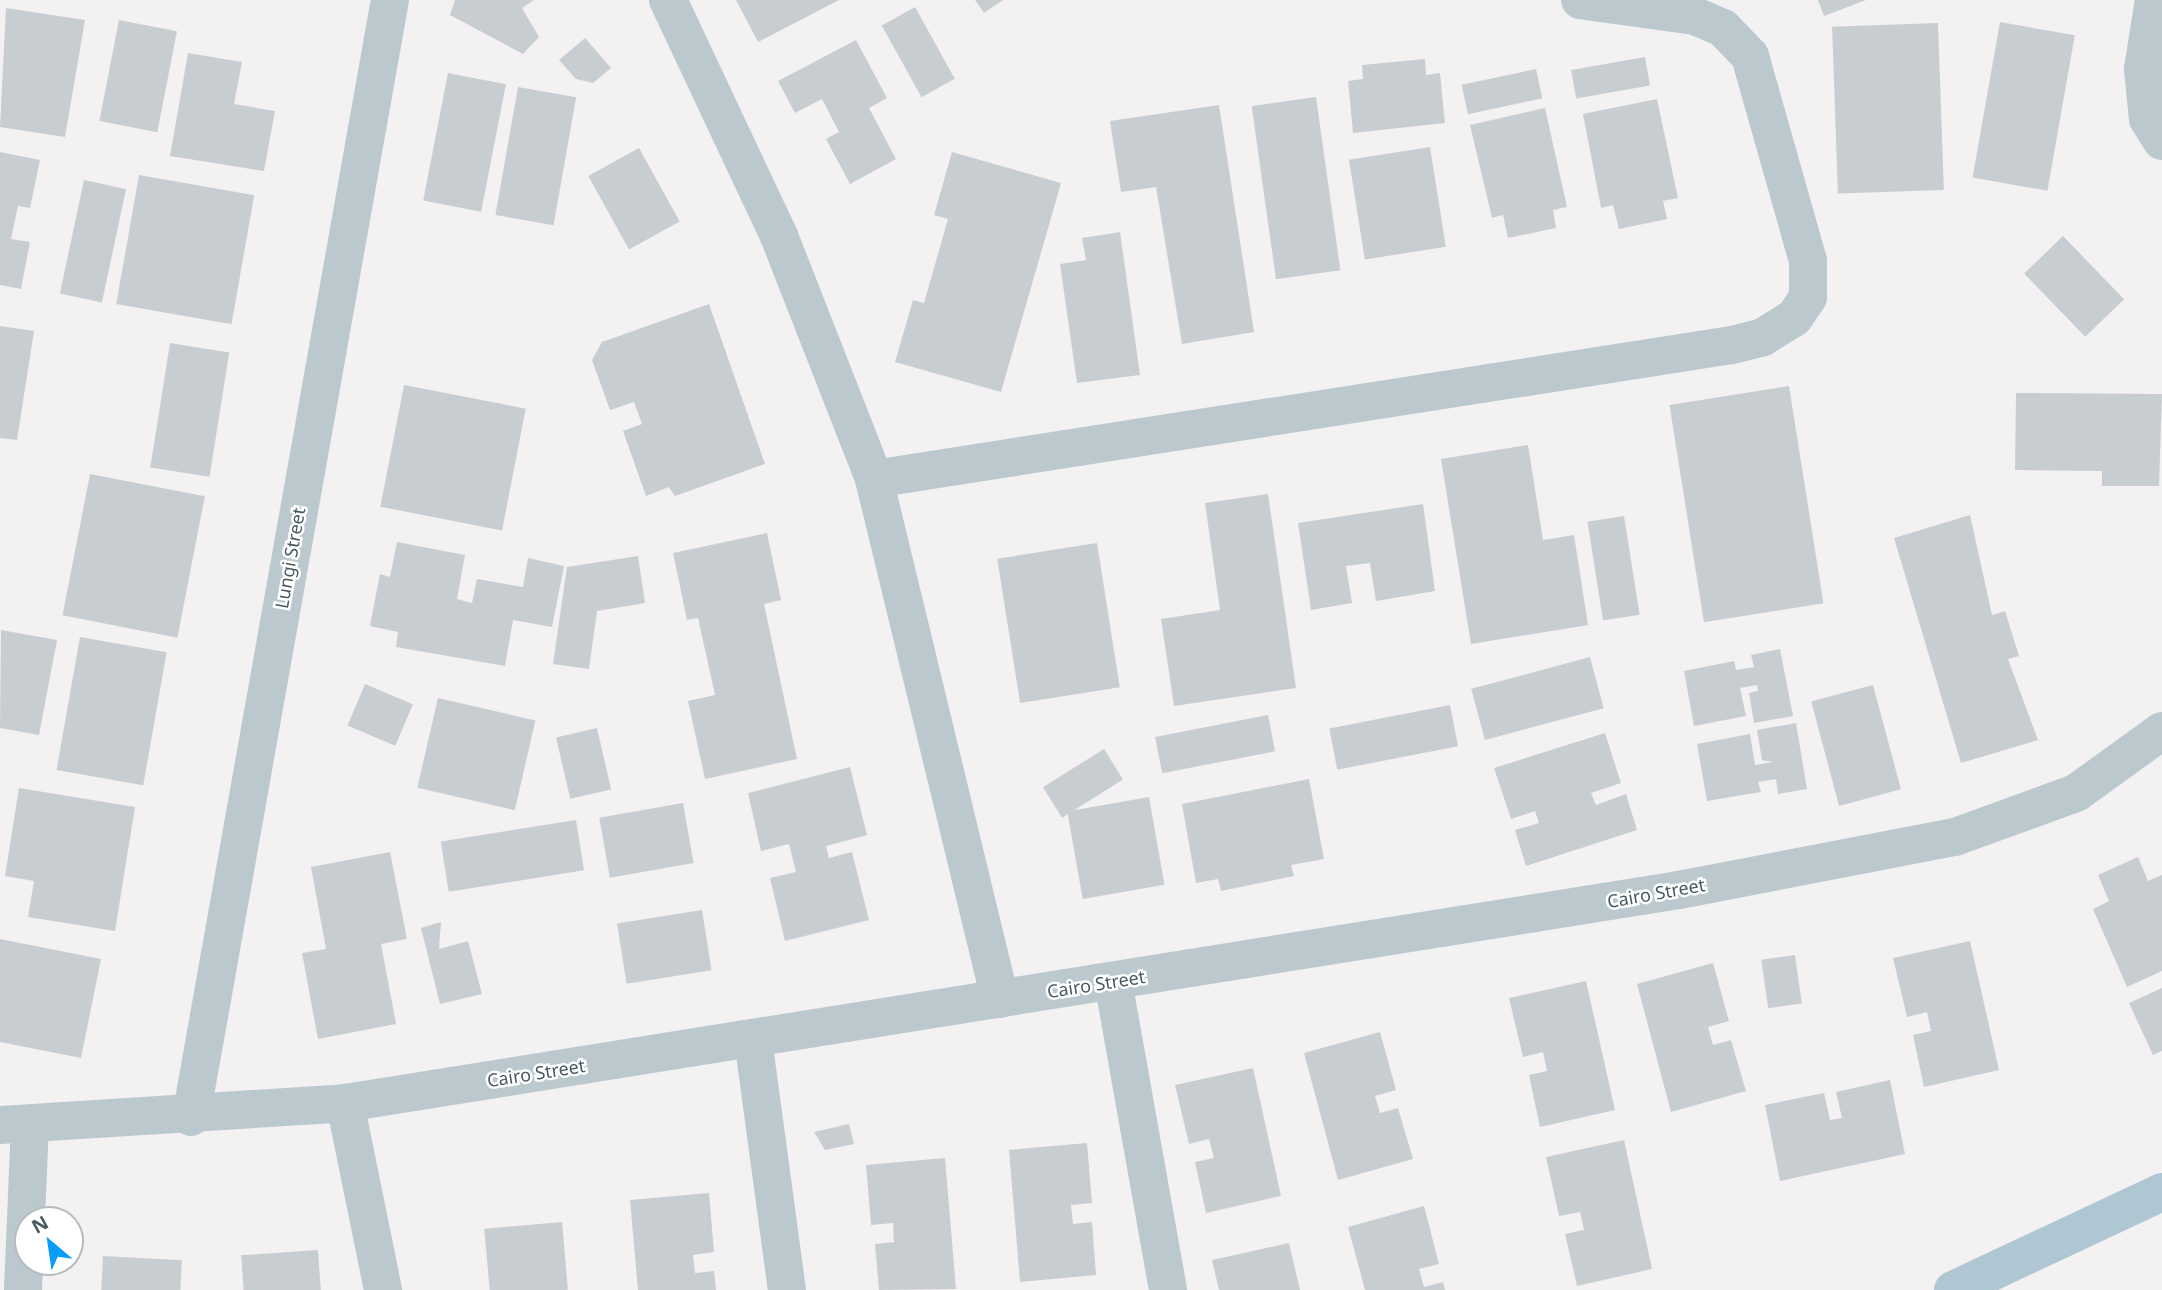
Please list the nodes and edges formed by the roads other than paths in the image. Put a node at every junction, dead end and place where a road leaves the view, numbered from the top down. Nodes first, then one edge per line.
1 (390, 0) edge
2 (668, 0) edge
3 (1580, 0) edge
4 (2154, 0) edge
5 (2162, 141) edge
6 (874, 479) junction
7 (2162, 731) edge
8 (1113, 981) junction
9 (1000, 999) junction
10 (753, 1039) junction
11 (345, 1102) junction
12 (191, 1117) junction
13 (15, 1125) edge
14 (2162, 1192) edge
15 (23, 1290) edge
16 (383, 1290) edge
17 (788, 1290) edge
18 (1168, 1290) edge
19 (1953, 1290) edge

1 - 12 street, Lungi Street
2 - 6 street
3 - 6 street
4 - 5 street
6 - 9 street
7 - 8 street, Cairo Street
8 - 9 street, Cairo Street
8 - 18 street
9 - 10 street, Cairo Street
10 - 11 street, Cairo Street
10 - 17 street
11 - 12 street, Cairo Street
11 - 16 street
12 - 13 street, Cairo Street
13 - 15 street
14 - 19 main road

